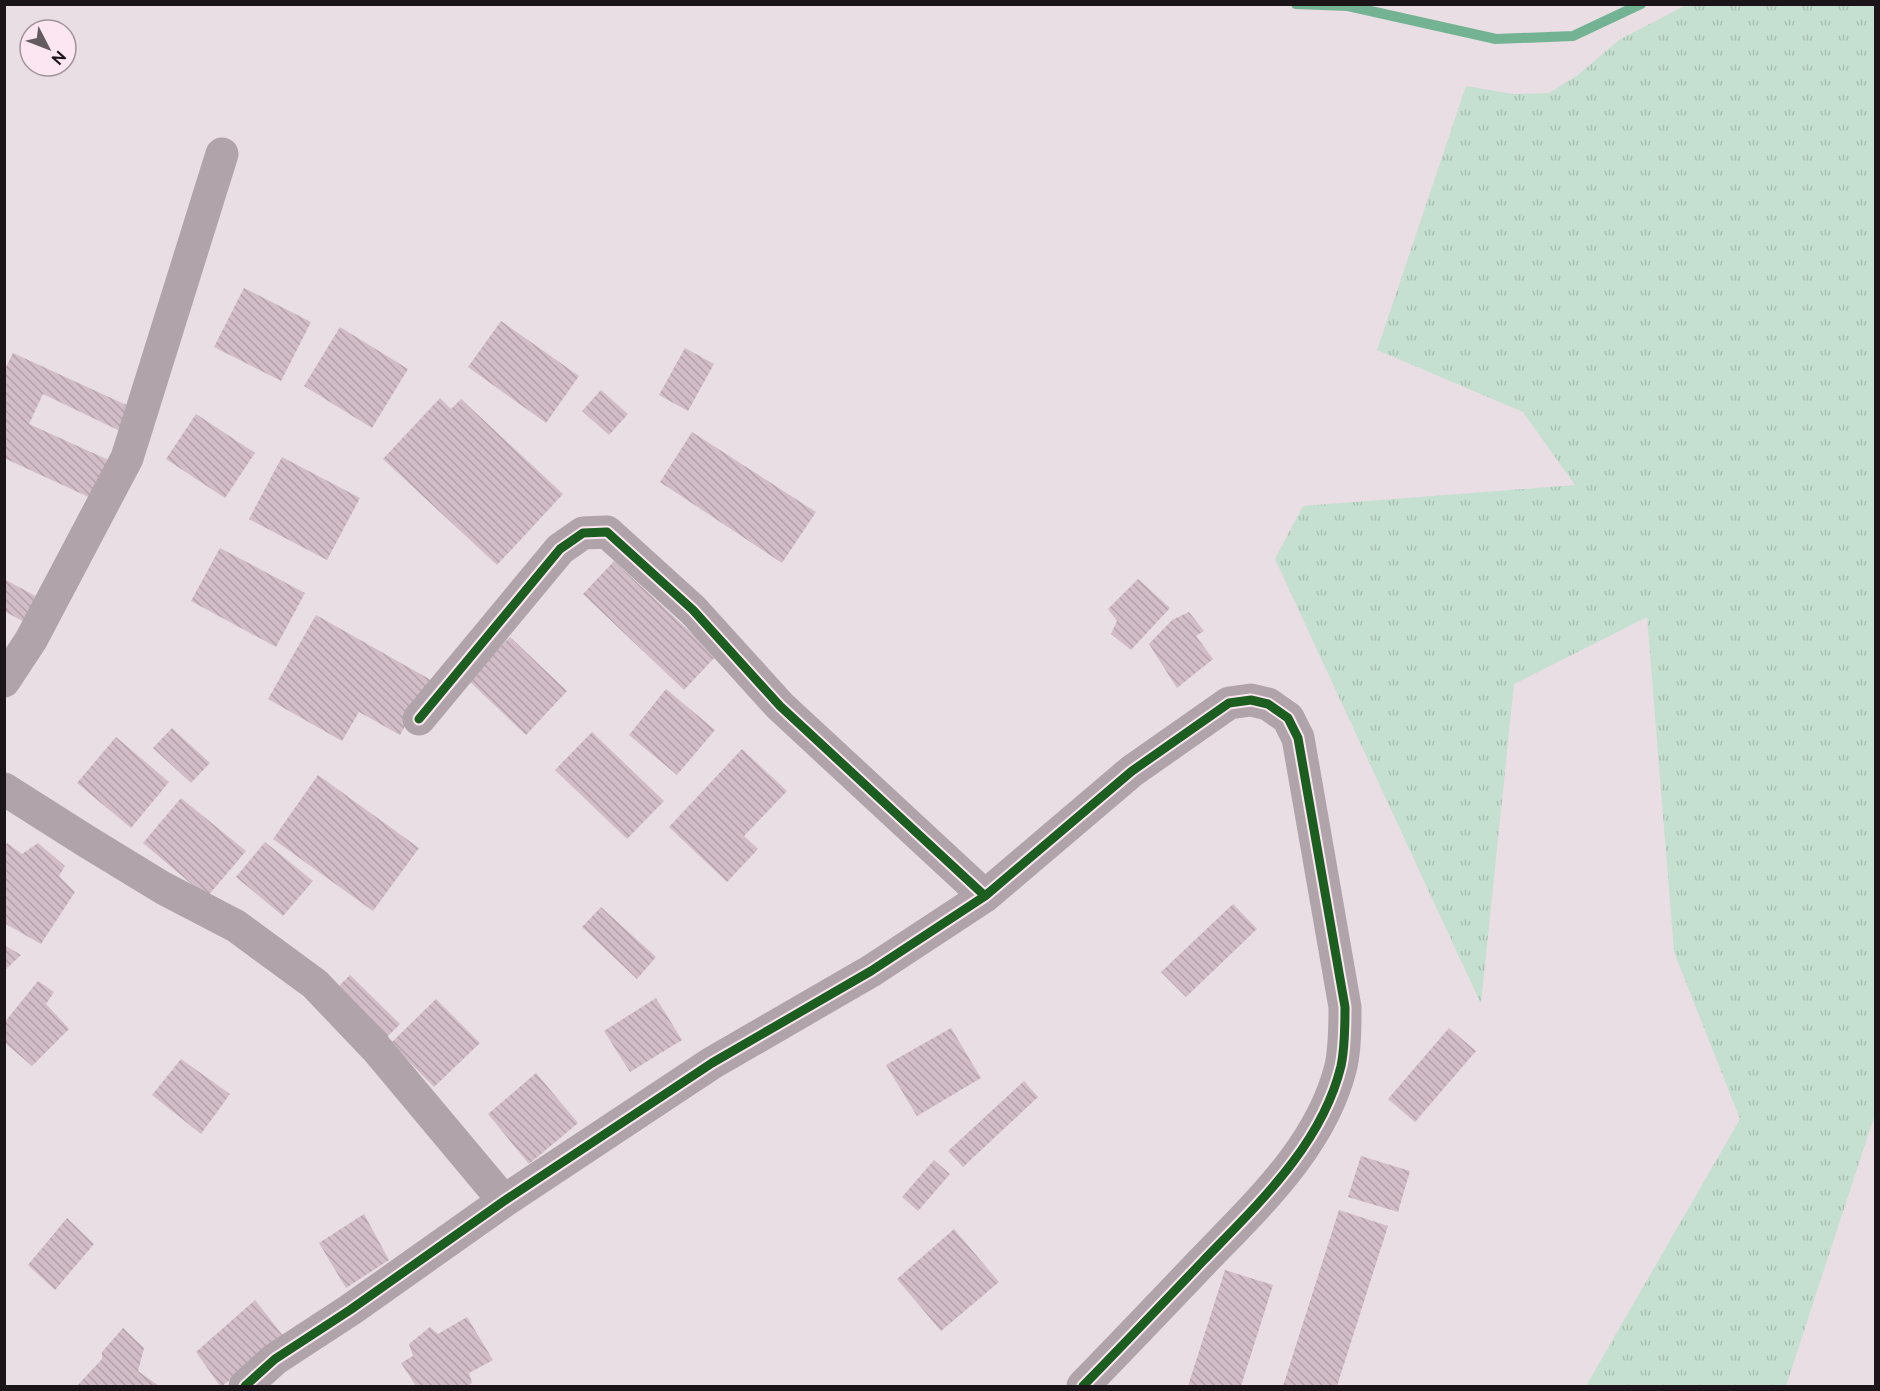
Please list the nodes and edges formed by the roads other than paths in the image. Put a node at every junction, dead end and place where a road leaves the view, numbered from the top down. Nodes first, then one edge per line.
1 (222, 154) dead end
2 (4, 681) edge
3 (419, 718) dead end
4 (4, 789) edge
5 (986, 896) junction
6 (504, 1201) junction
7 (245, 1386) edge
8 (1083, 1386) edge

1 - 2 street
3 - 5 street
4 - 6 street
5 - 6 street
5 - 8 street
6 - 7 street

